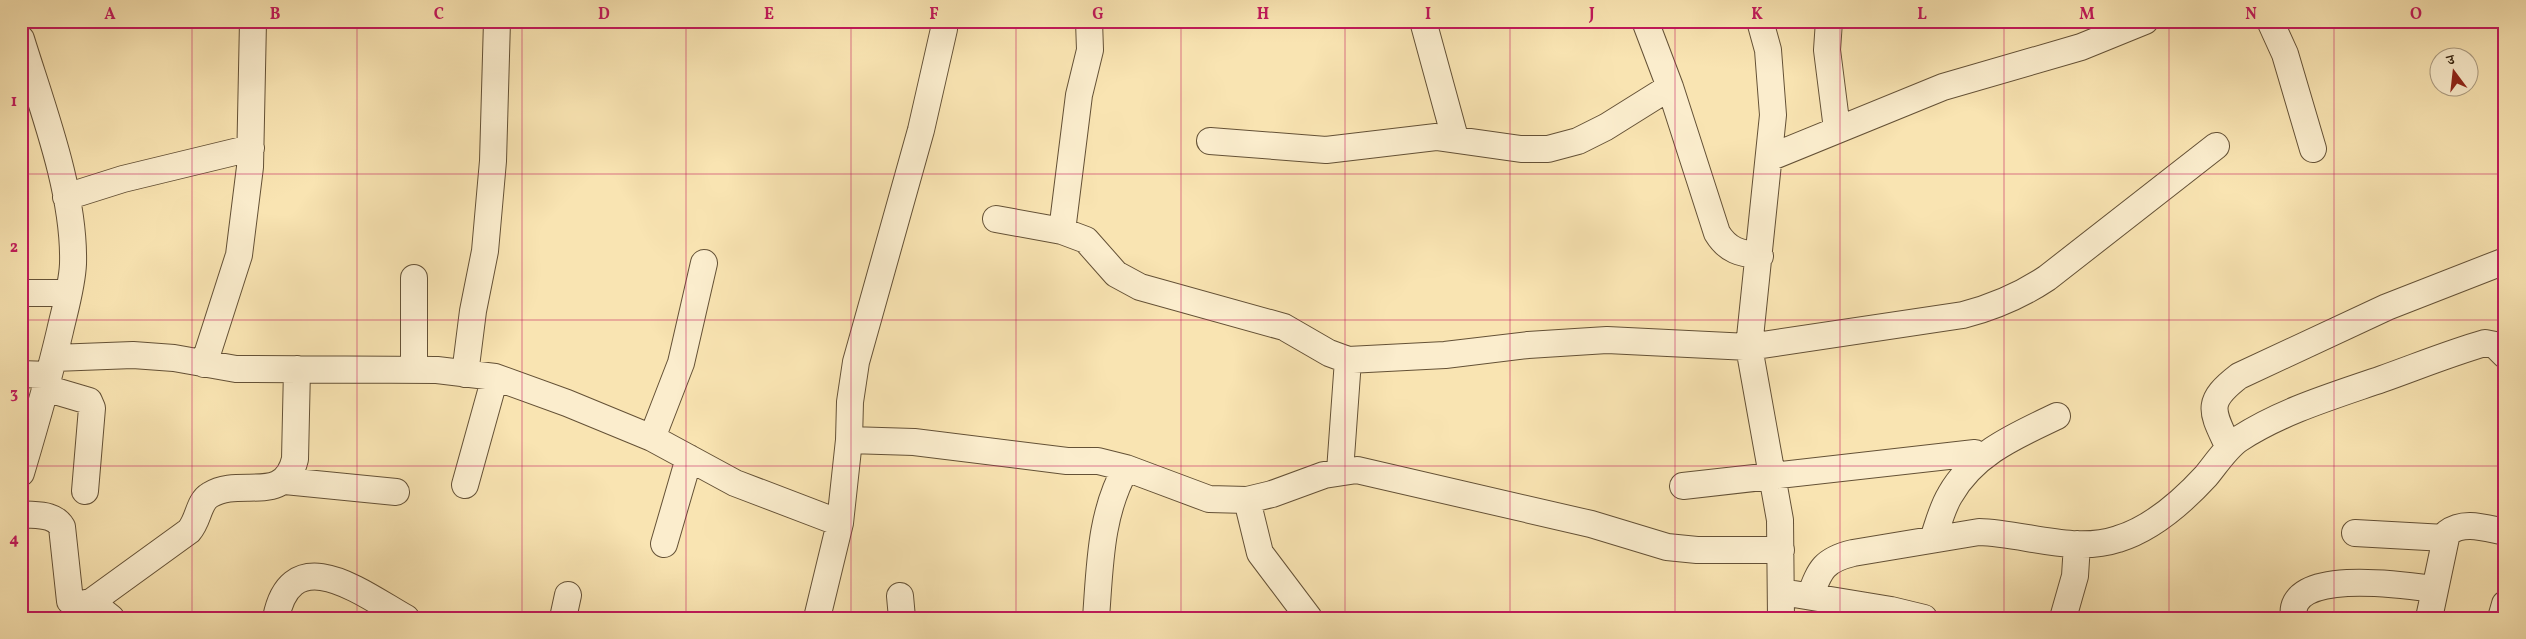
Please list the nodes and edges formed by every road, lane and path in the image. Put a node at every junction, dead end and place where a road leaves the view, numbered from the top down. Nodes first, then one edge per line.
1 (253, 21) edge
2 (497, 21) edge
3 (1089, 21) edge
4 (1423, 21) edge
5 (1645, 21) edge
6 (1760, 21) edge
7 (1830, 21) edge
8 (2145, 21) edge
9 (2270, 21) edge
10 (944, 30) dead end
11 (21, 39) edge
12 (1670, 87) junction
13 (1836, 129) junction
14 (1455, 138) junction
15 (1210, 141) dead end
16 (2216, 146) dead end
17 (250, 148) junction
18 (2313, 149) dead end
19 (1769, 158) junction
20 (66, 197) junction
21 (996, 219) dead end
22 (1062, 231) junction
23 (1760, 256) junction
24 (2505, 261) edge
25 (704, 263) dead end
26 (414, 278) dead end
27 (21, 292) edge
28 (68, 293) junction
29 (1749, 347) junction
30 (2505, 354) edge
31 (1348, 360) junction
32 (204, 364) junction
33 (296, 369) junction
34 (414, 370) junction
35 (21, 374) edge
36 (49, 374) junction
37 (465, 374) junction
38 (495, 377) junction
39 (2057, 416) dead end
40 (652, 438) junction
41 (850, 440) junction
42 (2229, 448) junction
43 (1975, 453) dead end
44 (689, 458) junction
45 (1126, 468) junction
46 (1340, 470) junction
47 (21, 473) edge
48 (1772, 477) junction
49 (285, 481) junction
50 (465, 485) dead end
51 (1683, 486) dead end
52 (85, 491) dead end
53 (396, 492) dead end
54 (1247, 500) junction
55 (21, 514) edge
56 (840, 523) junction
57 (2505, 532) edge
58 (2355, 533) dead end
59 (2445, 538) junction
60 (1933, 539) junction
61 (664, 544) dead end
62 (2077, 544) junction
63 (1780, 550) junction
64 (2434, 589) junction
65 (1781, 592) junction
66 (1810, 596) junction
67 (2505, 604) edge
68 (101, 610) edge
69 (1908, 616) edge
70 (276, 618) edge
71 (406, 618) edge
72 (817, 618) edge
73 (1096, 618) edge
74 (1310, 618) edge
75 (1782, 618) edge
76 (2064, 618) edge
77 (2294, 618) edge
78 (2430, 618) edge
79 (2501, 618) edge

1 - 17 street
2 - 37 street
3 - 22 street
4 - 14 street
5 - 12 street
6 - 19 street
7 - 13 street
8 - 13 street
9 - 18 street
10 - 41 street
11 - 20 street
12 - 14 street
12 - 23 street
13 - 19 street
14 - 15 street
16 - 29 street
17 - 20 street
17 - 32 street
19 - 23 street
20 - 28 street
21 - 22 street
22 - 31 street
23 - 29 street
24 - 42 street
25 - 40 street
26 - 34 street
27 - 28 street
28 - 36 street
29 - 31 street
29 - 48 street
30 - 42 street
31 - 46 street
32 - 33 street
32 - 36 street
33 - 34 street
33 - 49 street
34 - 37 street
35 - 36 street
36 - 47 street
36 - 52 street
37 - 38 street
38 - 40 street
38 - 50 street
39 - 60 street
40 - 44 street
41 - 45 street
41 - 56 street
42 - 62 street
43 - 48 street
44 - 56 street
44 - 61 street
45 - 54 street
45 - 73 street
46 - 54 street
46 - 63 street
48 - 51 street
48 - 63 street
49 - 53 street
49 - 68 street
54 - 74 street
55 - 68 street
56 - 72 street
57 - 59 street
58 - 59 street
59 - 64 street
60 - 62 street
60 - 66 street
62 - 76 street
63 - 65 street
64 - 77 street
64 - 78 street
65 - 66 street
65 - 75 street
66 - 69 street
67 - 79 street
70 - 71 street

